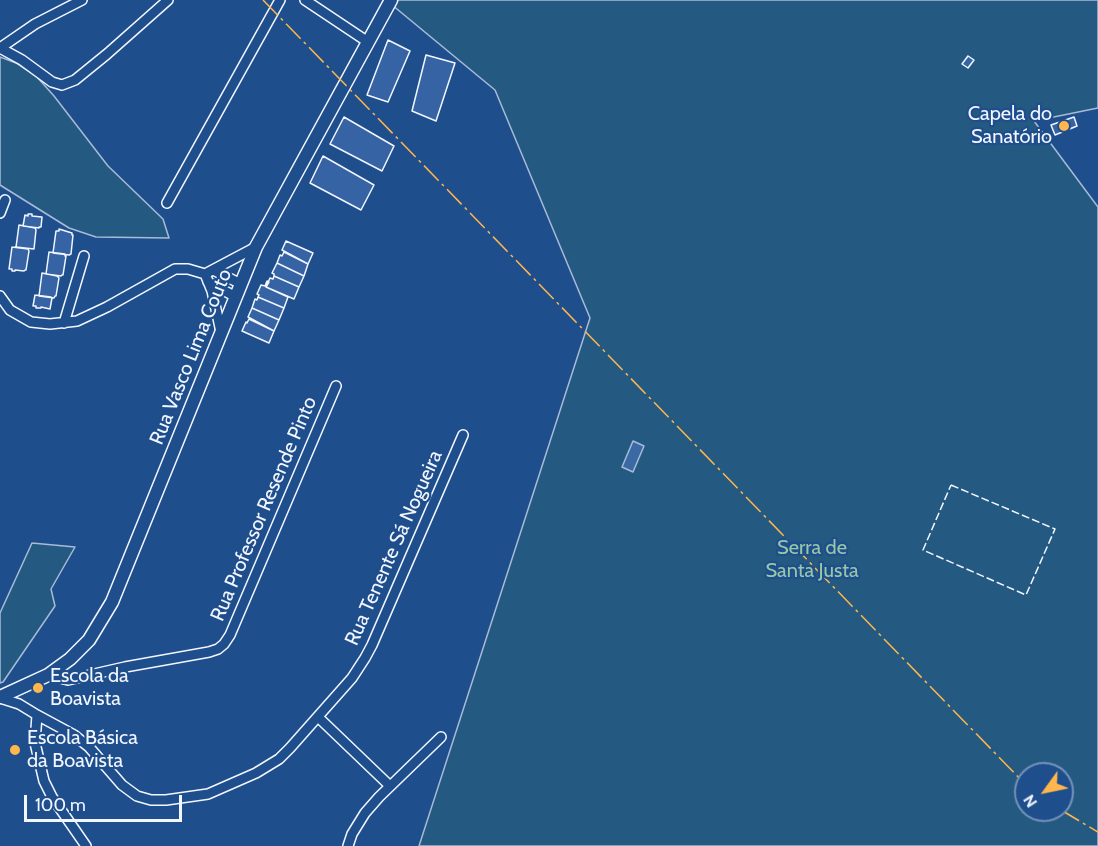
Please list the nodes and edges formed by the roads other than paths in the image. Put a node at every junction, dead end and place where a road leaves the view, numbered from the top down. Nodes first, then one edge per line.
1 (82, 0) edge
2 (168, 0) edge
3 (280, 0) edge
4 (305, 0) edge
5 (391, 0) edge
6 (368, 42) junction
7 (0, 48) edge
8 (5, 200) dead end
9 (167, 203) dead end
10 (0, 213) edge
11 (256, 247) junction
12 (84, 256) dead end
13 (208, 275) junction
14 (241, 284) junction
15 (0, 296) edge
16 (236, 297) junction
17 (64, 323) junction
18 (221, 333) junction
19 (336, 386) dead end
20 (463, 435) dead end
21 (70, 659) junction
22 (48, 675) junction
23 (83, 675) junction
24 (0, 698) edge
25 (37, 715) junction
26 (318, 717) junction
27 (441, 737) dead end
28 (390, 786) junction
29 (86, 846) edge
30 (348, 846) edge

1 - 7 street
2 - 7 street
3 - 9 street
4 - 6 street
5 - 6 street, Rua Vasco Lima Couto
6 - 11 street, Rua Vasco Lima Couto
8 - 10 street
11 - 13 street
11 - 14 street, Rua Vasco Lima Couto
12 - 17 street
13 - 14 street
13 - 16 street
13 - 17 street
13 - 18 street
14 - 16 street, Rua Vasco Lima Couto
15 - 17 street
16 - 18 street, Rua Vasco Lima Couto
18 - 21 street, Rua Vasco Lima Couto
19 - 23 street, Rua Professor Resende Pinto
20 - 26 street, Rua Tenente Sá Nogueira
21 - 22 street, Rua Vasco Lima Couto
21 - 23 street
22 - 23 street, Rua Professor Resende Pinto
22 - 24 street, Rua Vasco Lima Couto
24 - 25 street, Rua Tenente Sá Nogueira
25 - 26 street, Rua Tenente Sá Nogueira
25 - 29 street
26 - 28 street
27 - 28 street
28 - 30 street

